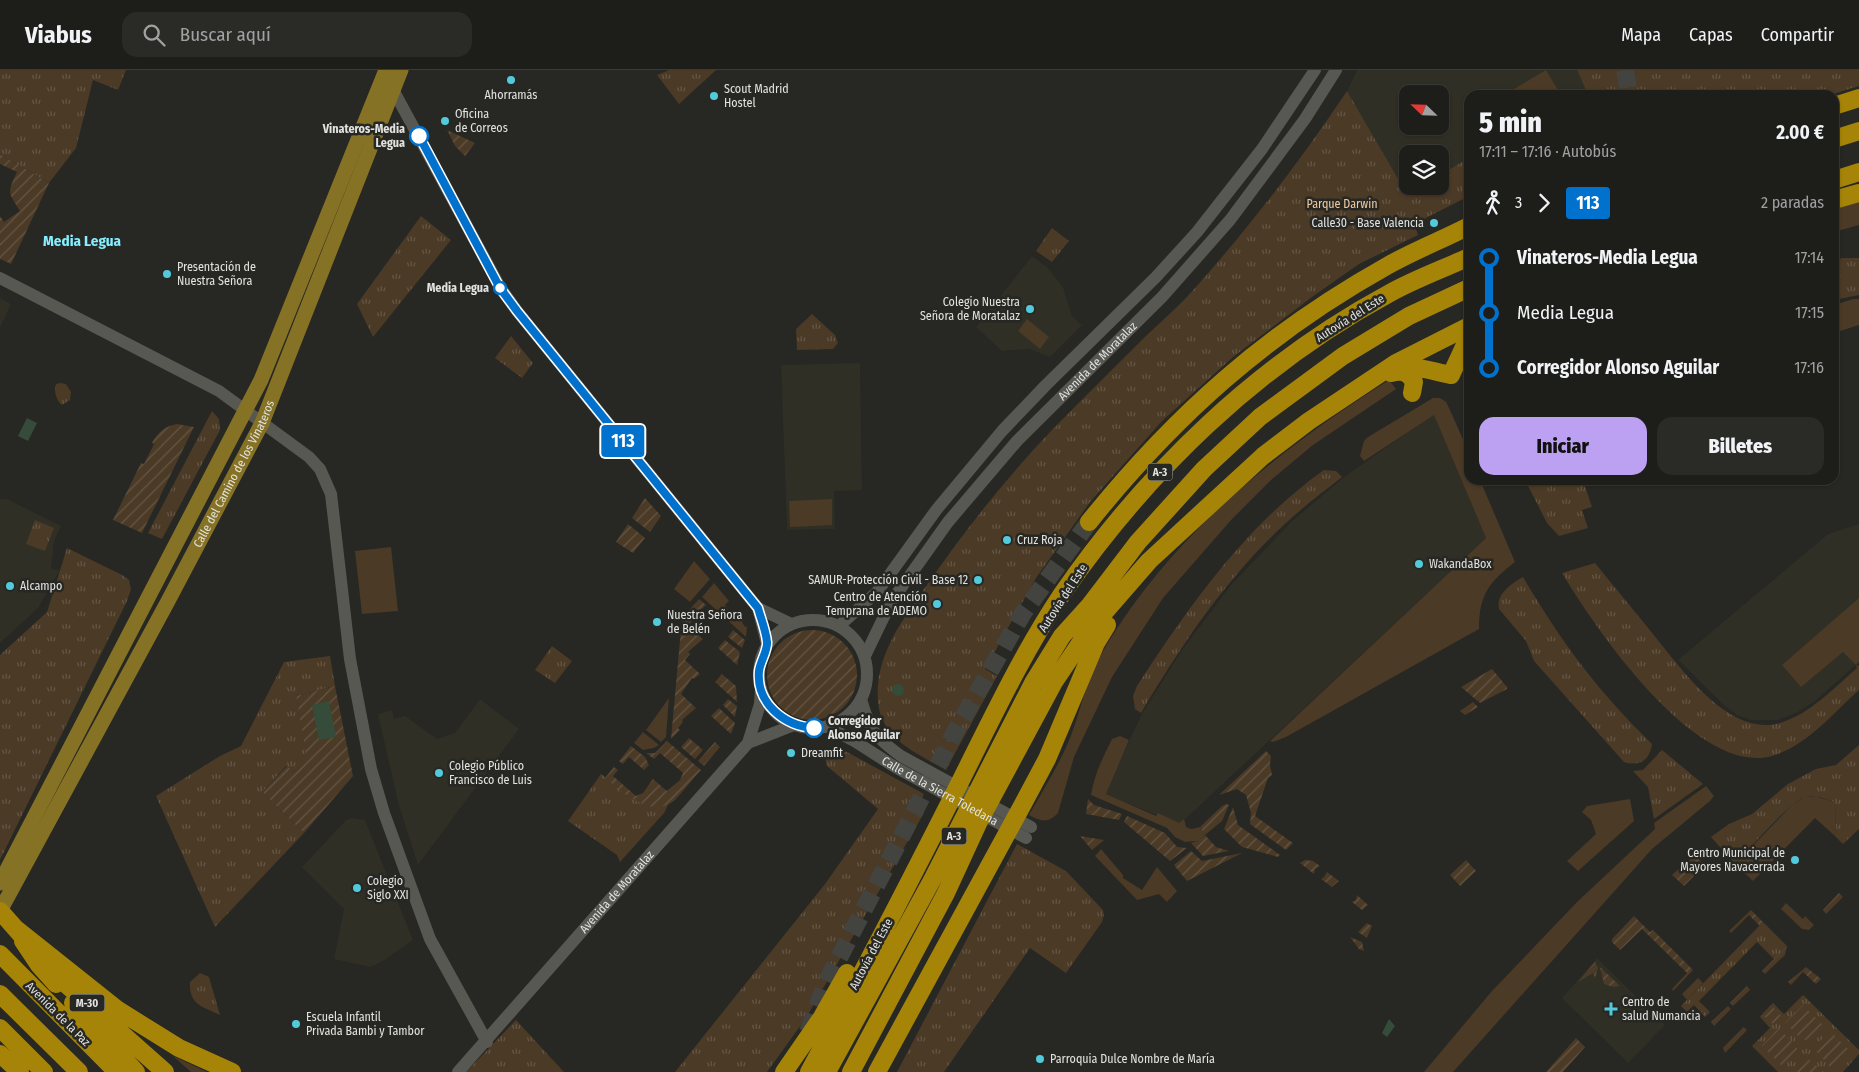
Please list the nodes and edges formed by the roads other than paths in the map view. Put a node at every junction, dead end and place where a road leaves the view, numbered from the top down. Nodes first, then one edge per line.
1 (400, 70) edge
2 (1315, 70) edge
3 (1336, 70) edge
4 (385, 71) edge
5 (393, 89) junction
6 (1859, 98) edge
7 (1839, 104) edge
8 (1859, 131) edge
9 (1839, 137) edge
10 (1859, 161) edge
11 (1839, 167) edge
12 (1859, 172) edge
13 (1839, 178) edge
14 (1859, 192) edge
15 (1839, 198) edge
16 (1463, 230) edge
17 (1464, 246) edge
18 (1464, 259) edge
19 (0, 278) edge
20 (1464, 290) edge
21 (1392, 292) junction
22 (1464, 329) edge
23 (1464, 347) edge
24 (1391, 373) junction
25 (1412, 393) dead end
26 (1345, 396) junction
27 (246, 410) junction
28 (262, 423) junction
29 (1089, 522) tunnel mouth
30 (1178, 537) junction
31 (1090, 605) junction
32 (758, 608) junction
33 (791, 624) junction
34 (840, 625) junction
35 (768, 644) junction
36 (865, 656) junction
37 (761, 689) junction
38 (862, 700) junction
39 (794, 725) junction
40 (828, 726) junction
41 (748, 743) junction
42 (898, 761) junction
43 (946, 810) junction
44 (976, 827) junction
45 (1028, 832) dead end
46 (998, 849) junction
47 (22, 855) junction
48 (0, 883) edge
49 (0, 911) edge
50 (15, 928) junction
51 (0, 954) edge
52 (0, 994) edge
53 (0, 1028) edge
54 (487, 1042) junction
55 (6, 1061) edge
56 (20, 1072) edge
57 (44, 1072) edge
58 (79, 1072) edge
59 (117, 1072) edge
60 (136, 1072) edge
61 (166, 1072) edge
62 (232, 1072) edge
63 (458, 1072) edge
64 (784, 1072) edge
65 (808, 1072) edge
66 (827, 1072) edge
67 (851, 1072) edge
68 (869, 1072) edge
69 (877, 1072) edge

1 - 5 main road, Calle del Camino de los Vinateros
2 - 34 street, Avenida de Moratalaz
3 - 36 street, Avenida de Moratalaz
4 - 5 street
4 - 27 main road, Calle del Camino de los Vinateros
5 - 28 main road, Calle del Camino de los Vinateros
5 - 32 street
6 - 7 highway
8 - 9 highway
10 - 11 highway
12 - 13 highway
14 - 15 highway
16 - 29 highway
17 - 21 highway
18 - 21 highway, Autovía del Este / A-3
19 - 27 street
20 - 31 highway, Autovía del Este / A-3
21 - 43 highway, Autovía del Este / A-3
22 - 26 highway
23 - 24 highway
24 - 25 highway
24 - 26 highway
26 - 30 highway
27 - 28 street
27 - 47 main road, Calle del Camino de los Vinateros
28 - 47 main road, Calle del Camino de los Vinateros
28 - 54 street
30 - 44 highway
30 - 46 highway
31 - 44 highway
31 - 66 highway, Autovía del Este / A-3
32 - 33 street
32 - 35 street
33 - 34 street
33 - 35 street
34 - 36 street
35 - 37 street
36 - 38 street
37 - 39 street
37 - 41 street, Avenida de Moratalaz
38 - 40 street
38 - 42 street, Calle de la Sierra Toledana
39 - 40 street
39 - 41 street, Avenida de Moratalaz
40 - 42 street, Calle de la Sierra Toledana
41 - 54 street, Avenida de Moratalaz
42 - 45 street, Calle de la Sierra Toledana
43 - 64 highway
43 - 65 highway, Autovía del Este / A-3
44 - 67 highway
46 - 68 highway
46 - 69 highway
47 - 48 main road
47 - 49 main road
49 - 50 highway, M-30
50 - 60 highway
50 - 61 highway, M-30
50 - 62 highway
51 - 59 highway, Avenida de la Paz / M-30
52 - 58 highway
53 - 57 highway
54 - 63 street, Avenida de Moratalaz
55 - 56 highway

